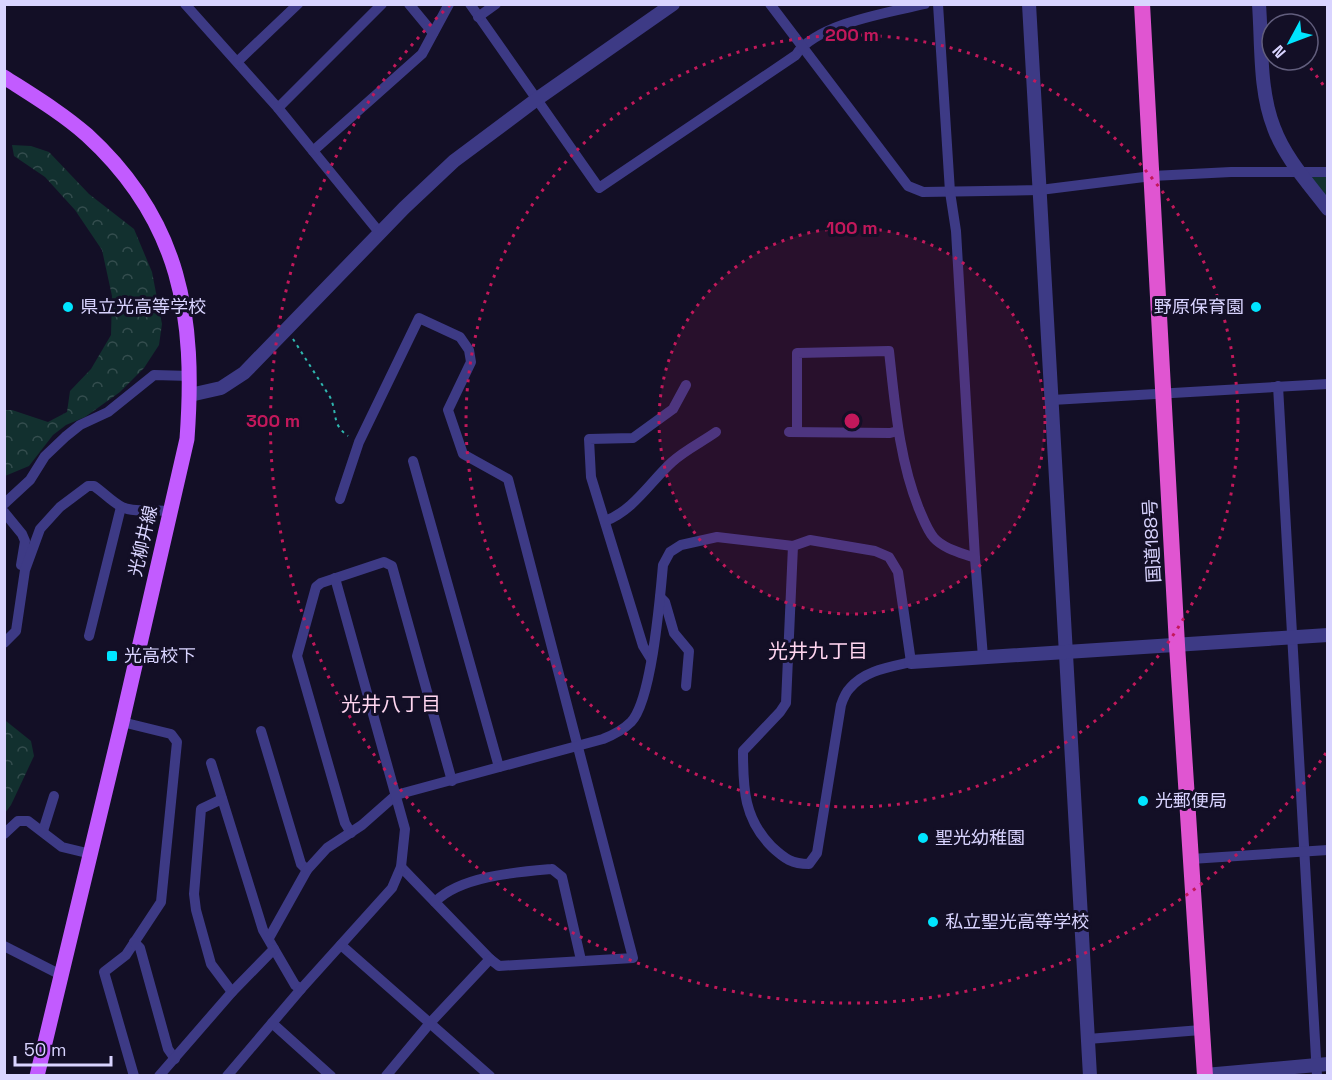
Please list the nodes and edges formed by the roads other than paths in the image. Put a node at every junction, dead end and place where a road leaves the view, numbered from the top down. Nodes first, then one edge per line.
1 (185, 4) edge
2 (298, 4) edge
3 (382, 4) edge
4 (409, 4) edge
5 (449, 4) edge
6 (470, 4) edge
7 (496, 4) edge
8 (673, 4) edge
9 (770, 4) edge
10 (926, 4) edge
11 (938, 4) edge
12 (1029, 4) edge
13 (1142, 4) edge
14 (1259, 4) edge
15 (478, 16) junction
16 (433, 33) junction
17 (802, 45) junction
18 (238, 61) junction
19 (4, 77) edge
20 (537, 99) junction
21 (278, 108) junction
22 (313, 151) junction
23 (1299, 172) junction
24 (1328, 172) edge
25 (1152, 176) junction
26 (1040, 190) junction
27 (950, 192) junction
28 (1328, 209) edge
29 (379, 232) junction
30 (190, 376) junction
31 (1328, 384) edge
32 (686, 385) dead end
33 (1278, 387) junction
34 (1164, 393) junction
35 (190, 395) junction
36 (1052, 400) junction
37 (898, 430) junction
38 (716, 432) dead end
39 (413, 461) dead end
40 (340, 499) dead end
41 (4, 504) edge
42 (121, 507) junction
43 (170, 511) junction
44 (4, 512) edge
45 (605, 521) junction
46 (793, 546) junction
47 (975, 558) junction
48 (25, 570) junction
49 (335, 578) junction
50 (660, 597) junction
51 (89, 636) dead end
52 (1328, 636) edge
53 (1292, 638) junction
54 (4, 643) edge
55 (1177, 645) junction
56 (1066, 653) junction
57 (982, 657) junction
58 (651, 659) junction
59 (911, 662) junction
60 (686, 686) dead end
61 (122, 722) junction
62 (261, 730) dead end
63 (579, 746) junction
64 (212, 763) dead end
65 (499, 767) junction
66 (452, 780) junction
67 (396, 795) junction
68 (54, 796) dead end
69 (222, 799) junction
70 (43, 831) junction
71 (351, 833) junction
72 (4, 834) edge
73 (1328, 850) edge
74 (1304, 851) junction
75 (91, 854) junction
76 (1191, 859) junction
77 (401, 867) junction
78 (306, 870) junction
79 (435, 902) junction
80 (269, 938) junction
81 (134, 942) junction
82 (341, 945) junction
83 (4, 946) edge
84 (274, 949) junction
85 (490, 959) junction
86 (582, 960) junction
87 (61, 975) junction
88 (301, 989) junction
89 (232, 992) junction
90 (272, 1023) junction
91 (430, 1023) junction
92 (1201, 1030) junction
93 (1088, 1039) junction
94 (175, 1059) junction
95 (1321, 1068) edge
96 (1205, 1075) edge
97 (37, 1076) edge
98 (134, 1076) edge
99 (159, 1076) edge
100 (227, 1076) edge
101 (331, 1076) edge
102 (386, 1076) edge
103 (490, 1076) edge
104 (1090, 1076) edge

1 - 18 street
2 - 18 street
3 - 21 street
4 - 16 street
5 - 16 street
6 - 15 street
7 - 15 street
8 - 20 street
9 - 17 street
10 - 17 street
11 - 27 street
12 - 26 street
13 - 25 highway, 国道188号
14 - 23 street
15 - 20 street
16 - 22 street
17 - 20 street
17 - 27 street
18 - 21 street
19 - 30 main road, 光柳井線
20 - 29 street
21 - 22 street
22 - 29 street
23 - 24 street
23 - 25 street
23 - 28 street
25 - 26 street
25 - 34 highway, 国道188号
26 - 27 street
26 - 36 street
27 - 47 street
29 - 35 street
30 - 35 main road, 光柳井線
30 - 41 street
31 - 33 street
32 - 45 street
33 - 34 street
33 - 53 street
34 - 36 street
34 - 55 highway, 国道188号
35 - 43 main road, 光柳井線
36 - 56 street
37 - 37 street
37 - 47 street
38 - 45 street
39 - 65 street
40 - 63 street
42 - 43 street
42 - 48 street
42 - 51 street
43 - 61 main road, 光柳井線
44 - 48 street
45 - 58 street
46 - 50 street
46 - 59 street
46 - 59 street
47 - 57 street
48 - 54 street
49 - 66 street
49 - 67 street
49 - 71 street
50 - 58 street
50 - 60 street
52 - 53 street
53 - 55 street
53 - 74 street
55 - 56 street
55 - 76 highway, 国道188号
56 - 57 street
56 - 93 street
57 - 59 street
58 - 63 street
61 - 75 main road, 光柳井線
61 - 81 street
62 - 78 street
63 - 65 street
63 - 86 street
64 - 69 street
65 - 66 street
66 - 67 street
67 - 71 street
67 - 77 street
68 - 70 street
69 - 80 street
69 - 89 street
70 - 72 street
70 - 75 street
71 - 78 street
73 - 74 street
74 - 76 street
74 - 95 street
75 - 87 main road, 光柳井線
76 - 92 highway, 国道188号
77 - 79 street
77 - 82 street
78 - 80 street
79 - 85 street
79 - 86 street
80 - 84 street
81 - 94 street
81 - 98 street
82 - 88 street
82 - 91 street
83 - 87 street
84 - 88 street
84 - 89 street
85 - 86 street
85 - 91 street
87 - 97 main road, 光柳井線
88 - 90 street
89 - 94 street
90 - 100 street
90 - 101 street
91 - 102 street
91 - 103 street
92 - 93 street
92 - 96 highway, 国道188号
93 - 104 street
94 - 99 street
95 - 96 street

